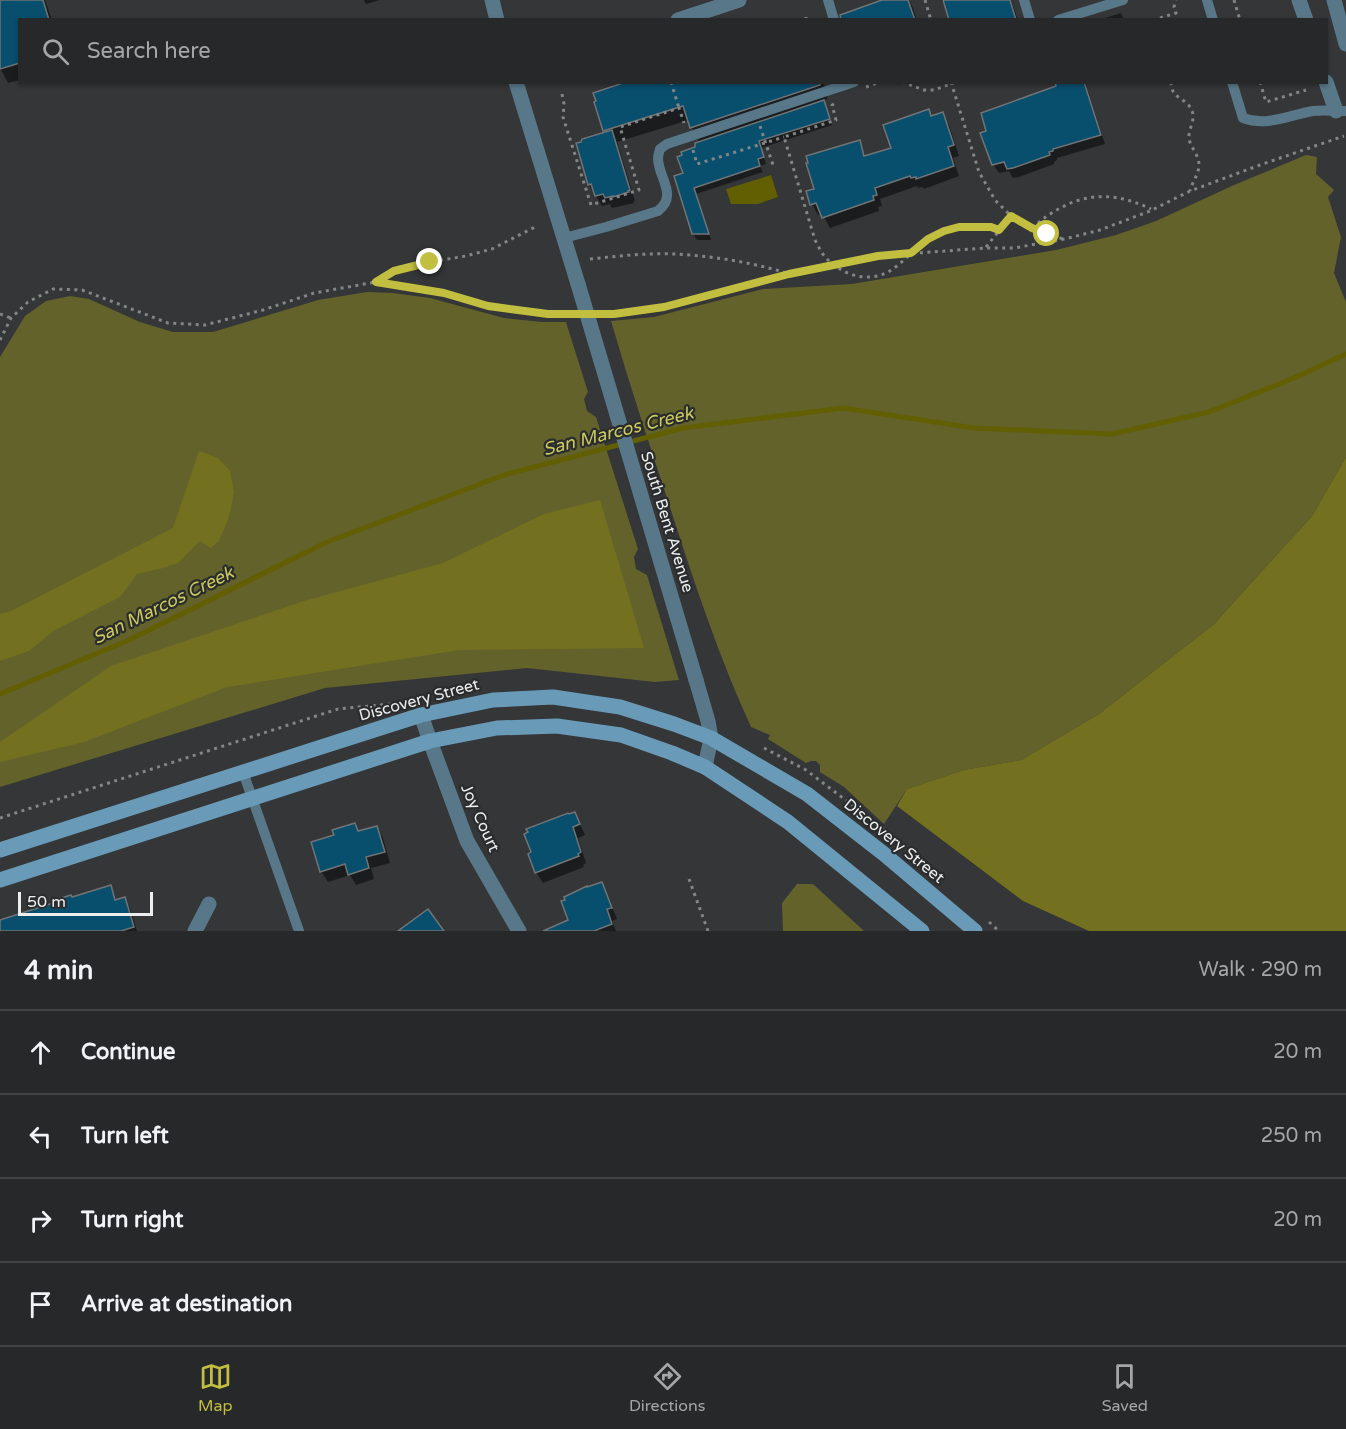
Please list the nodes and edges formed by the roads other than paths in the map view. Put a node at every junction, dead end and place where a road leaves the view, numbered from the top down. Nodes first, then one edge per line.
1 (492, 0) edge
2 (738, 0) edge
3 (828, 0) edge
4 (1024, 0) edge
5 (1122, 0) edge
6 (1207, 0) edge
7 (1299, 0) edge
8 (1334, 0) edge
9 (496, 18) edge
10 (684, 18) edge
11 (833, 18) edge
12 (1029, 18) edge
13 (1064, 18) edge
14 (1212, 18) edge
15 (1305, 18) edge
16 (1346, 44) edge
17 (517, 84) edge
18 (848, 84) edge
19 (1233, 84) edge
20 (1327, 84) edge
21 (1341, 111) edge
22 (564, 238) junction
23 (422, 715) junction
24 (711, 738) junction
25 (429, 741) junction
26 (705, 767) junction
27 (243, 772) junction
28 (252, 798) junction
29 (0, 850) edge
30 (0, 880) edge
31 (209, 904) dead end
32 (195, 931) edge
33 (299, 931) edge
34 (519, 931) edge
35 (922, 931) edge
36 (975, 931) edge

1 - 9 street
2 - 10 street
3 - 11 lane
4 - 12 lane
5 - 13 lane
6 - 14 lane
7 - 15 street
8 - 16 street
17 - 22 street, South Bent Avenue
18 - 22 lane
19 - 21 lane
20 - 21 street
22 - 24 street, South Bent Avenue, bridge
23 - 24 main road, Discovery Street
23 - 25 street, Joy Court
23 - 27 main road, Discovery Street
24 - 26 street, South Bent Avenue
24 - 36 main road, Discovery Street
25 - 26 main road
25 - 28 main road
25 - 34 street, Joy Court
26 - 35 main road
27 - 28 lane
27 - 29 main road, Discovery Street
28 - 30 main road
28 - 33 lane
31 - 32 street

